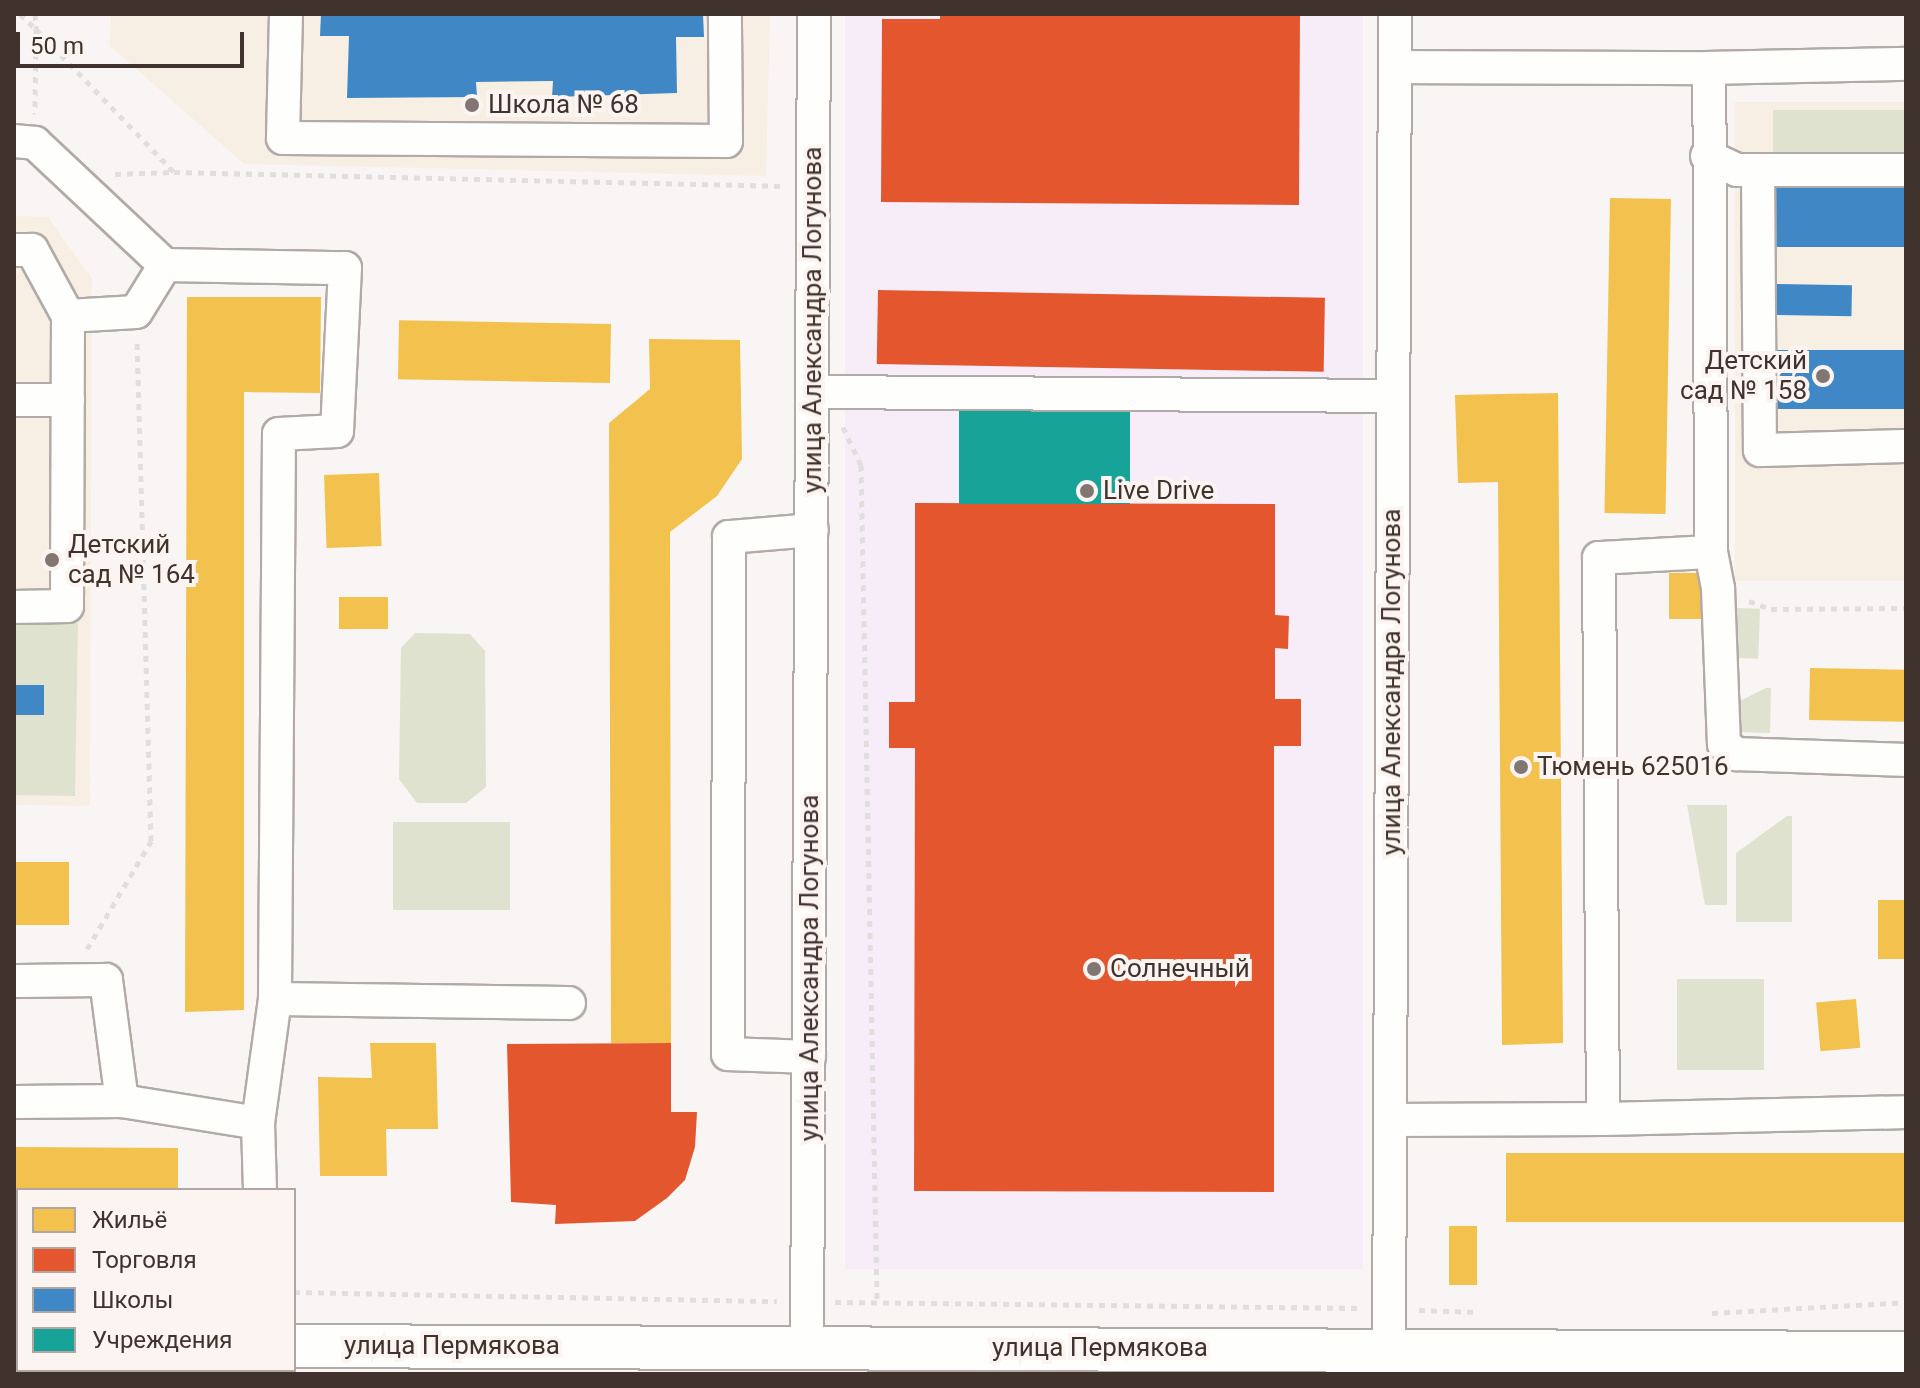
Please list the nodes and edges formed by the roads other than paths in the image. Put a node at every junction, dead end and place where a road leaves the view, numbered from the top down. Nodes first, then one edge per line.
1 (286, 14) edge
2 (725, 14) edge
3 (814, 14) edge
4 (1395, 14) edge
5 (1906, 64) edge
6 (1395, 67) junction
7 (1709, 68) junction
8 (25, 142) edge
9 (1707, 156) junction
10 (1758, 170) junction
11 (1906, 170) edge
12 (14, 250) edge
13 (165, 265) junction
14 (68, 316) junction
15 (819, 392) junction
16 (1393, 396) junction
17 (14, 400) edge
18 (68, 400) junction
19 (1906, 446) edge
20 (812, 530) junction
21 (1711, 552) junction
22 (14, 607) edge
23 (1906, 760) edge
24 (14, 981) edge
25 (275, 999) junction
26 (569, 1003) dead end
27 (809, 1057) junction
28 (122, 1101) junction
29 (14, 1102) edge
30 (1906, 1112) edge
31 (1603, 1119) junction
32 (1390, 1120) junction
33 (258, 1123) junction
34 (260, 1188) edge
35 (296, 1346) edge
36 (807, 1346) junction
37 (1389, 1350) junction
38 (1906, 1353) edge

1 - 2 street
3 - 15 street, улица Александра Логунова
4 - 6 street, улица Александра Логунова
5 - 7 street
6 - 7 street
6 - 16 street, улица Александра Логунова
7 - 9 street
8 - 13 street
9 - 10 street
9 - 21 street
10 - 11 street
10 - 19 street
12 - 14 street
13 - 14 street
13 - 25 street
14 - 18 street
15 - 16 street
15 - 20 street, улица Александра Логунова
16 - 32 street, улица Александра Логунова
17 - 18 street
18 - 22 street
20 - 27 street, улица Александра Логунова
20 - 27 street
21 - 23 street
21 - 31 street
24 - 28 street
25 - 26 street
25 - 33 street
27 - 36 street, улица Александра Логунова
28 - 29 street
28 - 33 street
30 - 31 street
31 - 32 street
32 - 37 street, улица Александра Логунова
33 - 34 street
35 - 36 main road, улица Пермякова
36 - 37 main road, улица Пермякова
37 - 38 main road, улица Пермякова

